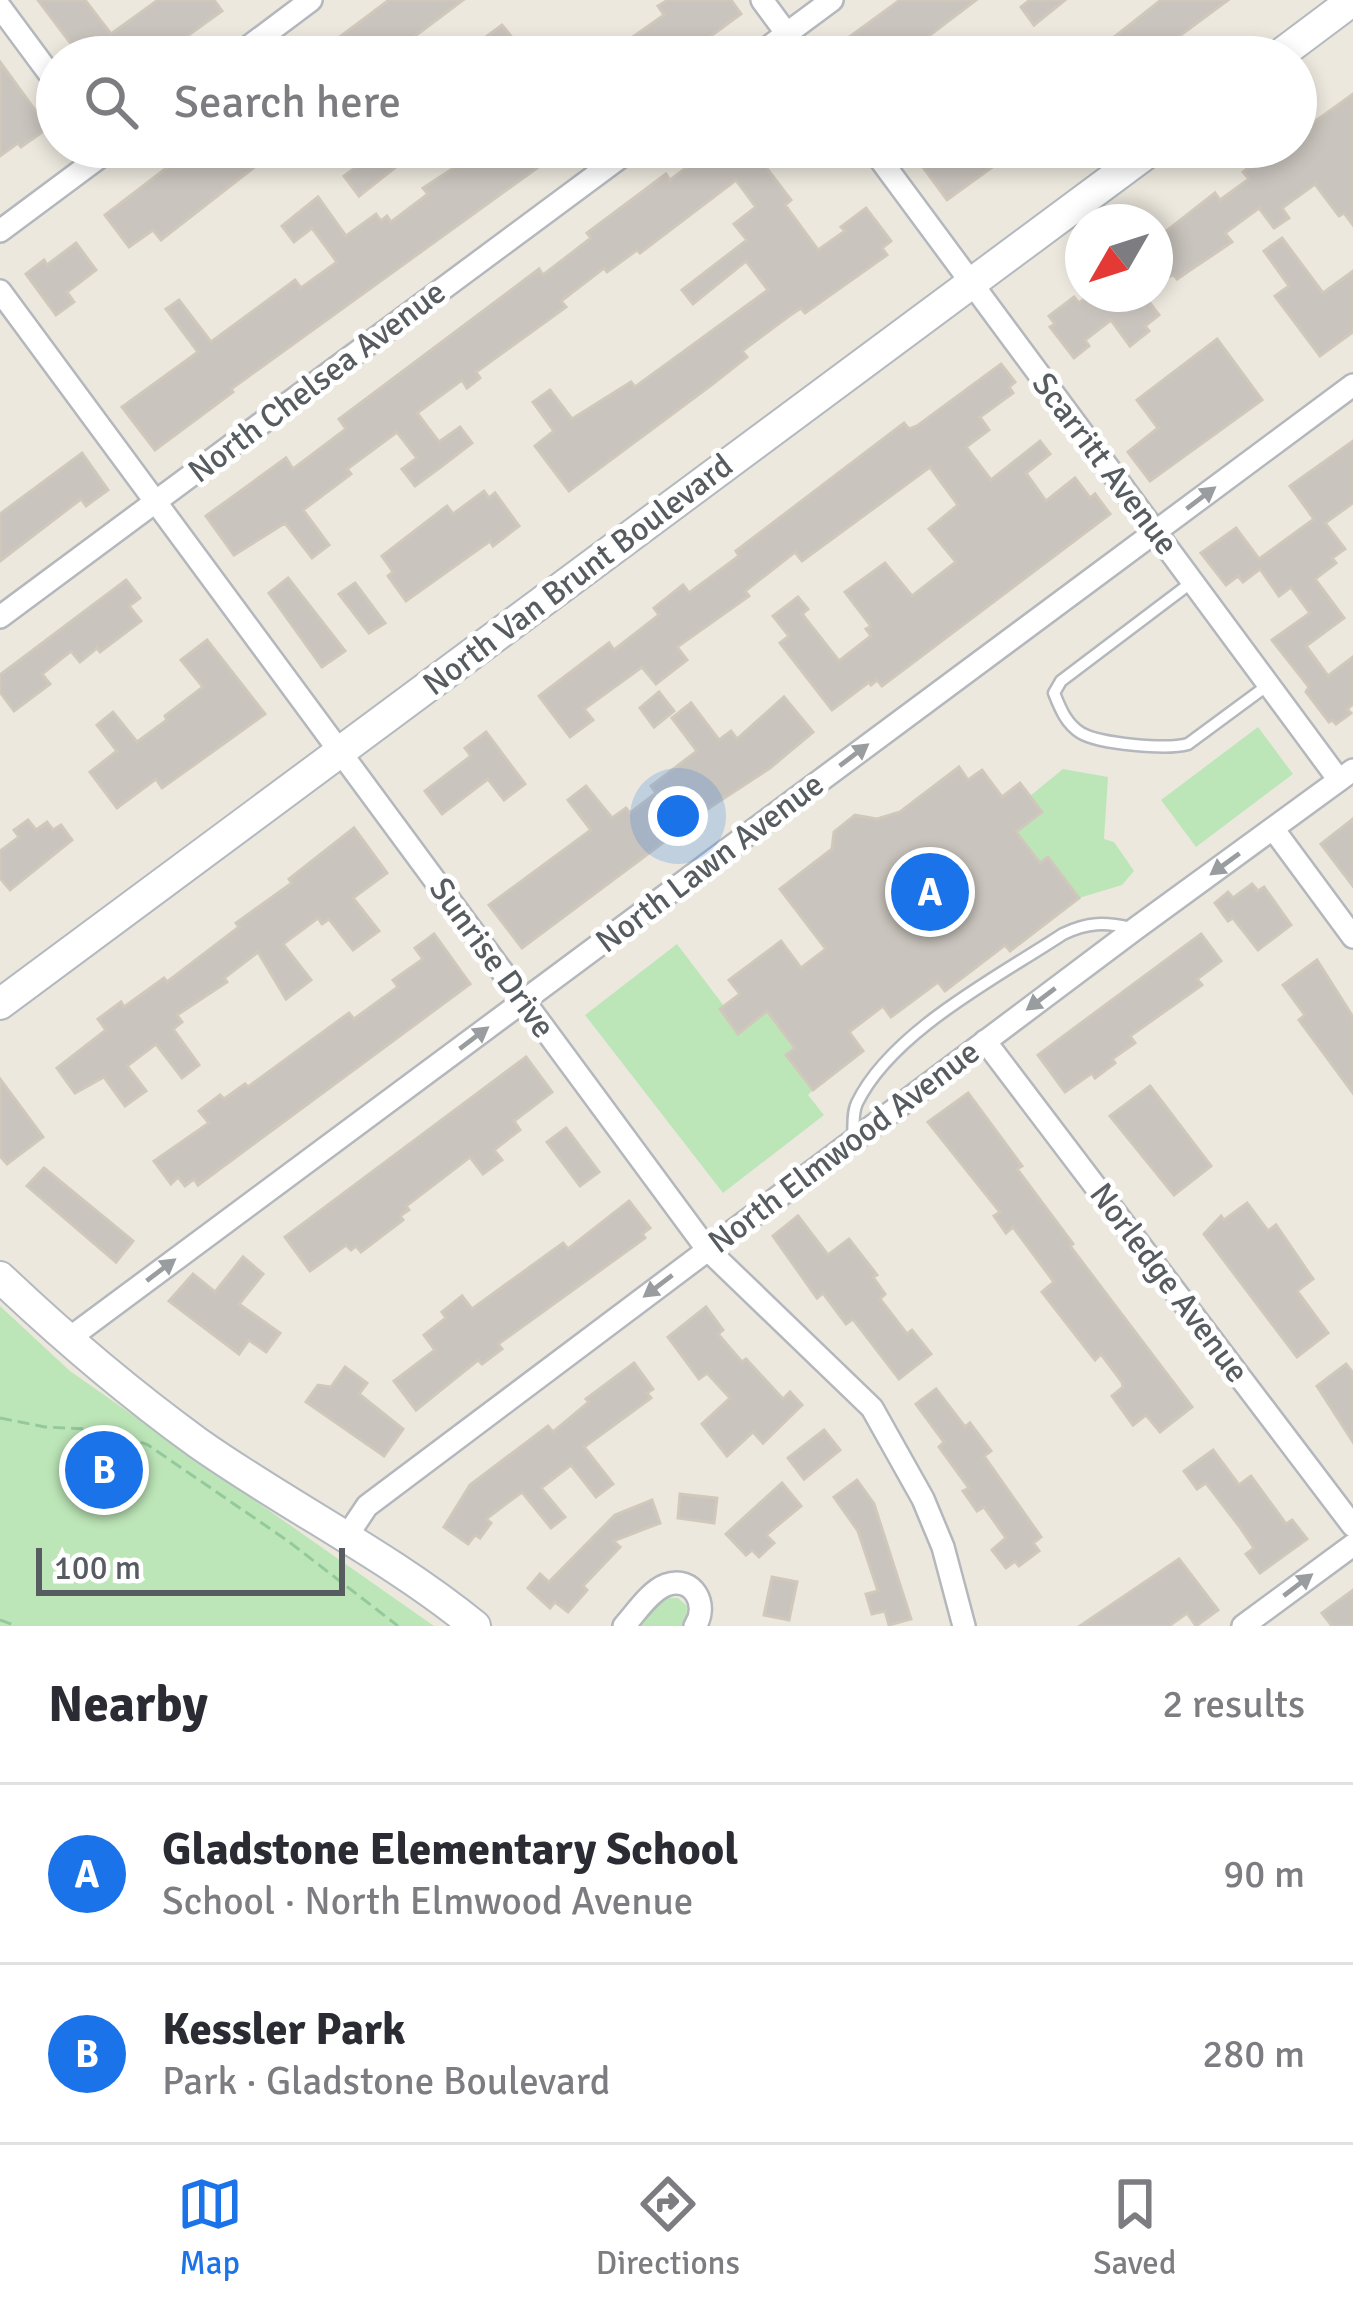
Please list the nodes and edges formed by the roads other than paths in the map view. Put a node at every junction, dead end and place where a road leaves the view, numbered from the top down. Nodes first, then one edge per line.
1 (311, 0) edge
2 (762, 0) edge
3 (832, 0) edge
4 (1353, 0) edge
5 (0, 7) edge
6 (787, 34) junction
7 (263, 36) edge
8 (784, 36) edge
9 (1304, 36) edge
10 (36, 56) edge
11 (83, 168) edge
12 (606, 168) edge
13 (886, 168) edge
14 (1127, 168) edge
15 (0, 232) edge
16 (971, 283) junction
17 (0, 291) edge
18 (1353, 385) edge
19 (155, 502) junction
20 (1155, 532) junction
21 (1192, 582) junction
22 (0, 617) edge
23 (1268, 685) junction
24 (340, 752) junction
25 (1346, 775) edge
26 (1274, 830) junction
27 (1135, 929) junction
28 (1353, 938) edge
29 (524, 1001) junction
30 (0, 1004) edge
31 (986, 1041) junction
32 (853, 1140) junction
33 (707, 1249) junction
34 (0, 1277) edge
35 (67, 1340) junction
36 (1353, 1526) edge
37 (347, 1536) junction
38 (1353, 1545) edge
39 (476, 1626) edge
40 (624, 1626) edge
41 (695, 1626) edge
42 (964, 1626) edge
43 (1244, 1626) edge

1 - 7 street
2 - 6 street
3 - 6 street
4 - 9 street
5 - 10 street
6 - 8 street
11 - 15 street
12 - 19 street, North Chelsea Avenue
13 - 16 street, Scarritt Avenue
14 - 16 street, North Van Brunt Boulevard
16 - 20 street, Scarritt Avenue
16 - 24 street, North Van Brunt Boulevard
17 - 19 street, Sunrise Drive
20 -> 18 street, North Lawn Avenue
19 - 22 street, North Chelsea Avenue
19 - 24 street, Sunrise Drive
20 - 21 street, Scarritt Avenue
29 -> 20 street, North Lawn Avenue
21 - 23 street, Scarritt Avenue
21 - 23 lane
23 - 25 street, Scarritt Avenue
24 - 29 street, Sunrise Drive
24 - 30 street, North Van Brunt Boulevard
25 - 26 street, North Elmwood Avenue
26 -> 27 street, North Elmwood Avenue
26 - 28 street
27 -> 31 street, North Elmwood Avenue
27 - 32 lane
29 - 33 street, Sunrise Drive
35 -> 29 street, North Lawn Avenue
31 - 32 street, North Elmwood Avenue
31 - 36 street, Norledge Avenue
32 - 33 street, North Elmwood Avenue
33 -> 37 street, North Elmwood Avenue
33 - 42 street, Sunrise Drive
34 - 35 street
35 - 37 street
37 - 39 street
43 -> 38 street
40 - 41 street

